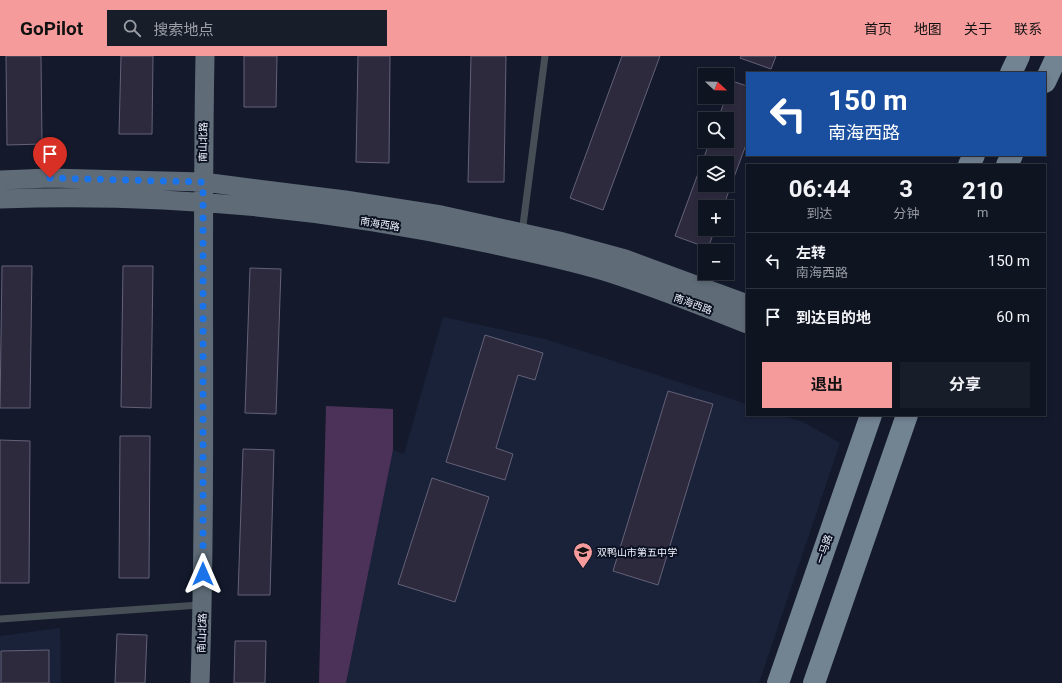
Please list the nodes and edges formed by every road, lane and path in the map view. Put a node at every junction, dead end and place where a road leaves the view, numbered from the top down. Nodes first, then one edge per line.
1 (205, 56) edge
2 (545, 56) edge
3 (1019, 56) edge
4 (1057, 56) edge
5 (1011, 72) edge
6 (1046, 80) edge
7 (0, 180) edge
8 (203, 182) junction
9 (0, 199) edge
10 (203, 202) junction
11 (522, 233) junction
12 (746, 304) edge
13 (746, 324) edge
14 (871, 416) edge
15 (907, 416) edge
16 (203, 605) junction
17 (0, 619) edge
18 (200, 683) edge
19 (778, 683) edge
20 (814, 683) edge

1 - 8 street, 南山北路
2 - 11 lane
3 - 5 main road
4 - 6 main road
7 - 8 street, 南海西路
8 - 10 street, 南山北路
8 - 11 street, 南海西路
9 - 10 street, 南海西路
10 - 13 street, 南海西路
10 - 16 street, 南山北路
11 - 12 street, 南海西路
14 - 19 main road, 一马路
15 - 20 main road
16 - 17 lane
16 - 18 street, 南山北路

